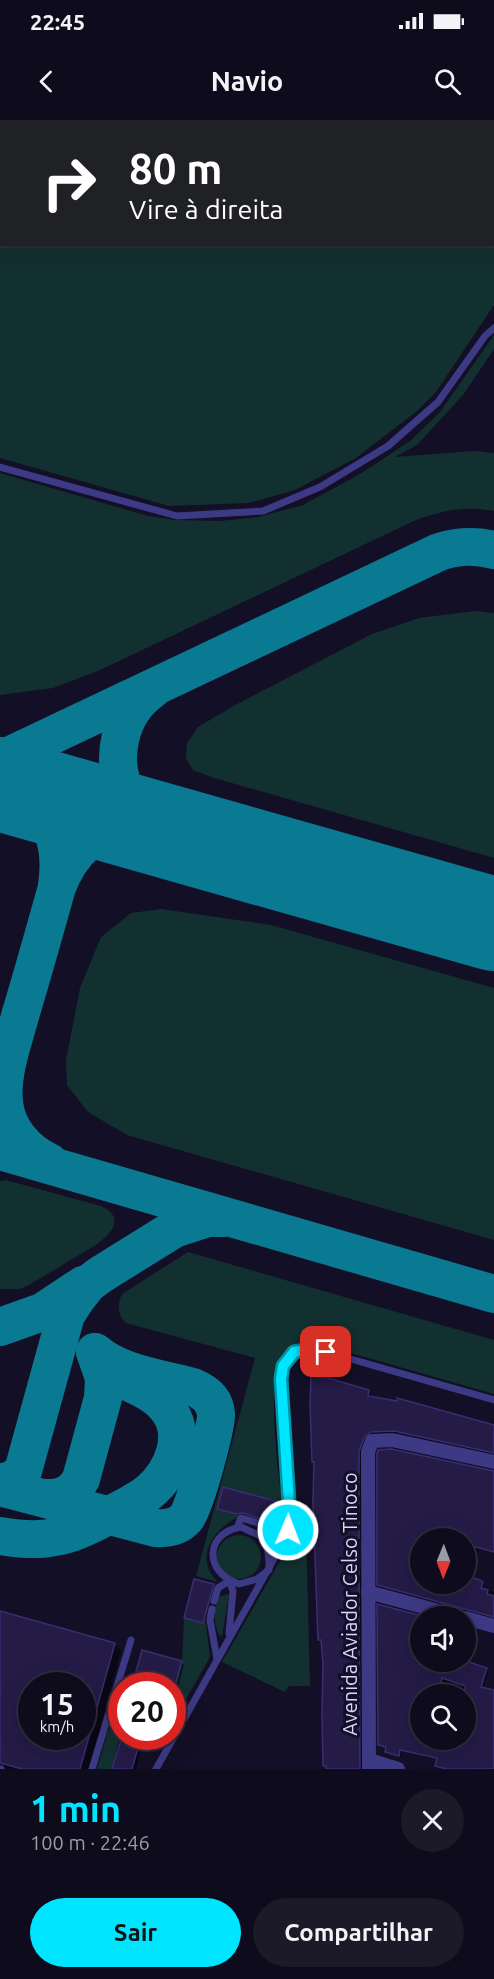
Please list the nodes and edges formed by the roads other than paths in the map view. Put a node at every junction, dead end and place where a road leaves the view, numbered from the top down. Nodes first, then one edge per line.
1 (494, 328) edge
2 (0, 467) edge
3 (494, 1400) edge
4 (494, 1462) edge
5 (237, 1528) junction
6 (263, 1537) junction
7 (269, 1570) junction
8 (229, 1581) junction
9 (368, 1592) junction
10 (420, 1606) edge
11 (476, 1621) edge
12 (494, 1626) edge
13 (229, 1638) junction
14 (131, 1640) dead end
15 (217, 1659) junction
16 (121, 1672) edge
17 (108, 1717) edge
18 (369, 1765) edge
19 (92, 1769) edge
20 (156, 1769) edge
21 (398, 1769) edge

1 - 2 lane
3 - 7 lane
4 - 9 street, Avenida Aviador Celso Tinoco
5 - 6 lane
5 - 6 lane
5 - 8 lane
6 - 7 lane
7 - 8 lane
7 - 13 lane
8 - 13 lane
8 - 15 lane
9 - 10 street
9 - 18 street, Avenida Aviador Celso Tinoco
11 - 12 street
13 - 15 lane
14 - 16 lane
15 - 20 lane
17 - 19 lane
18 - 21 street

